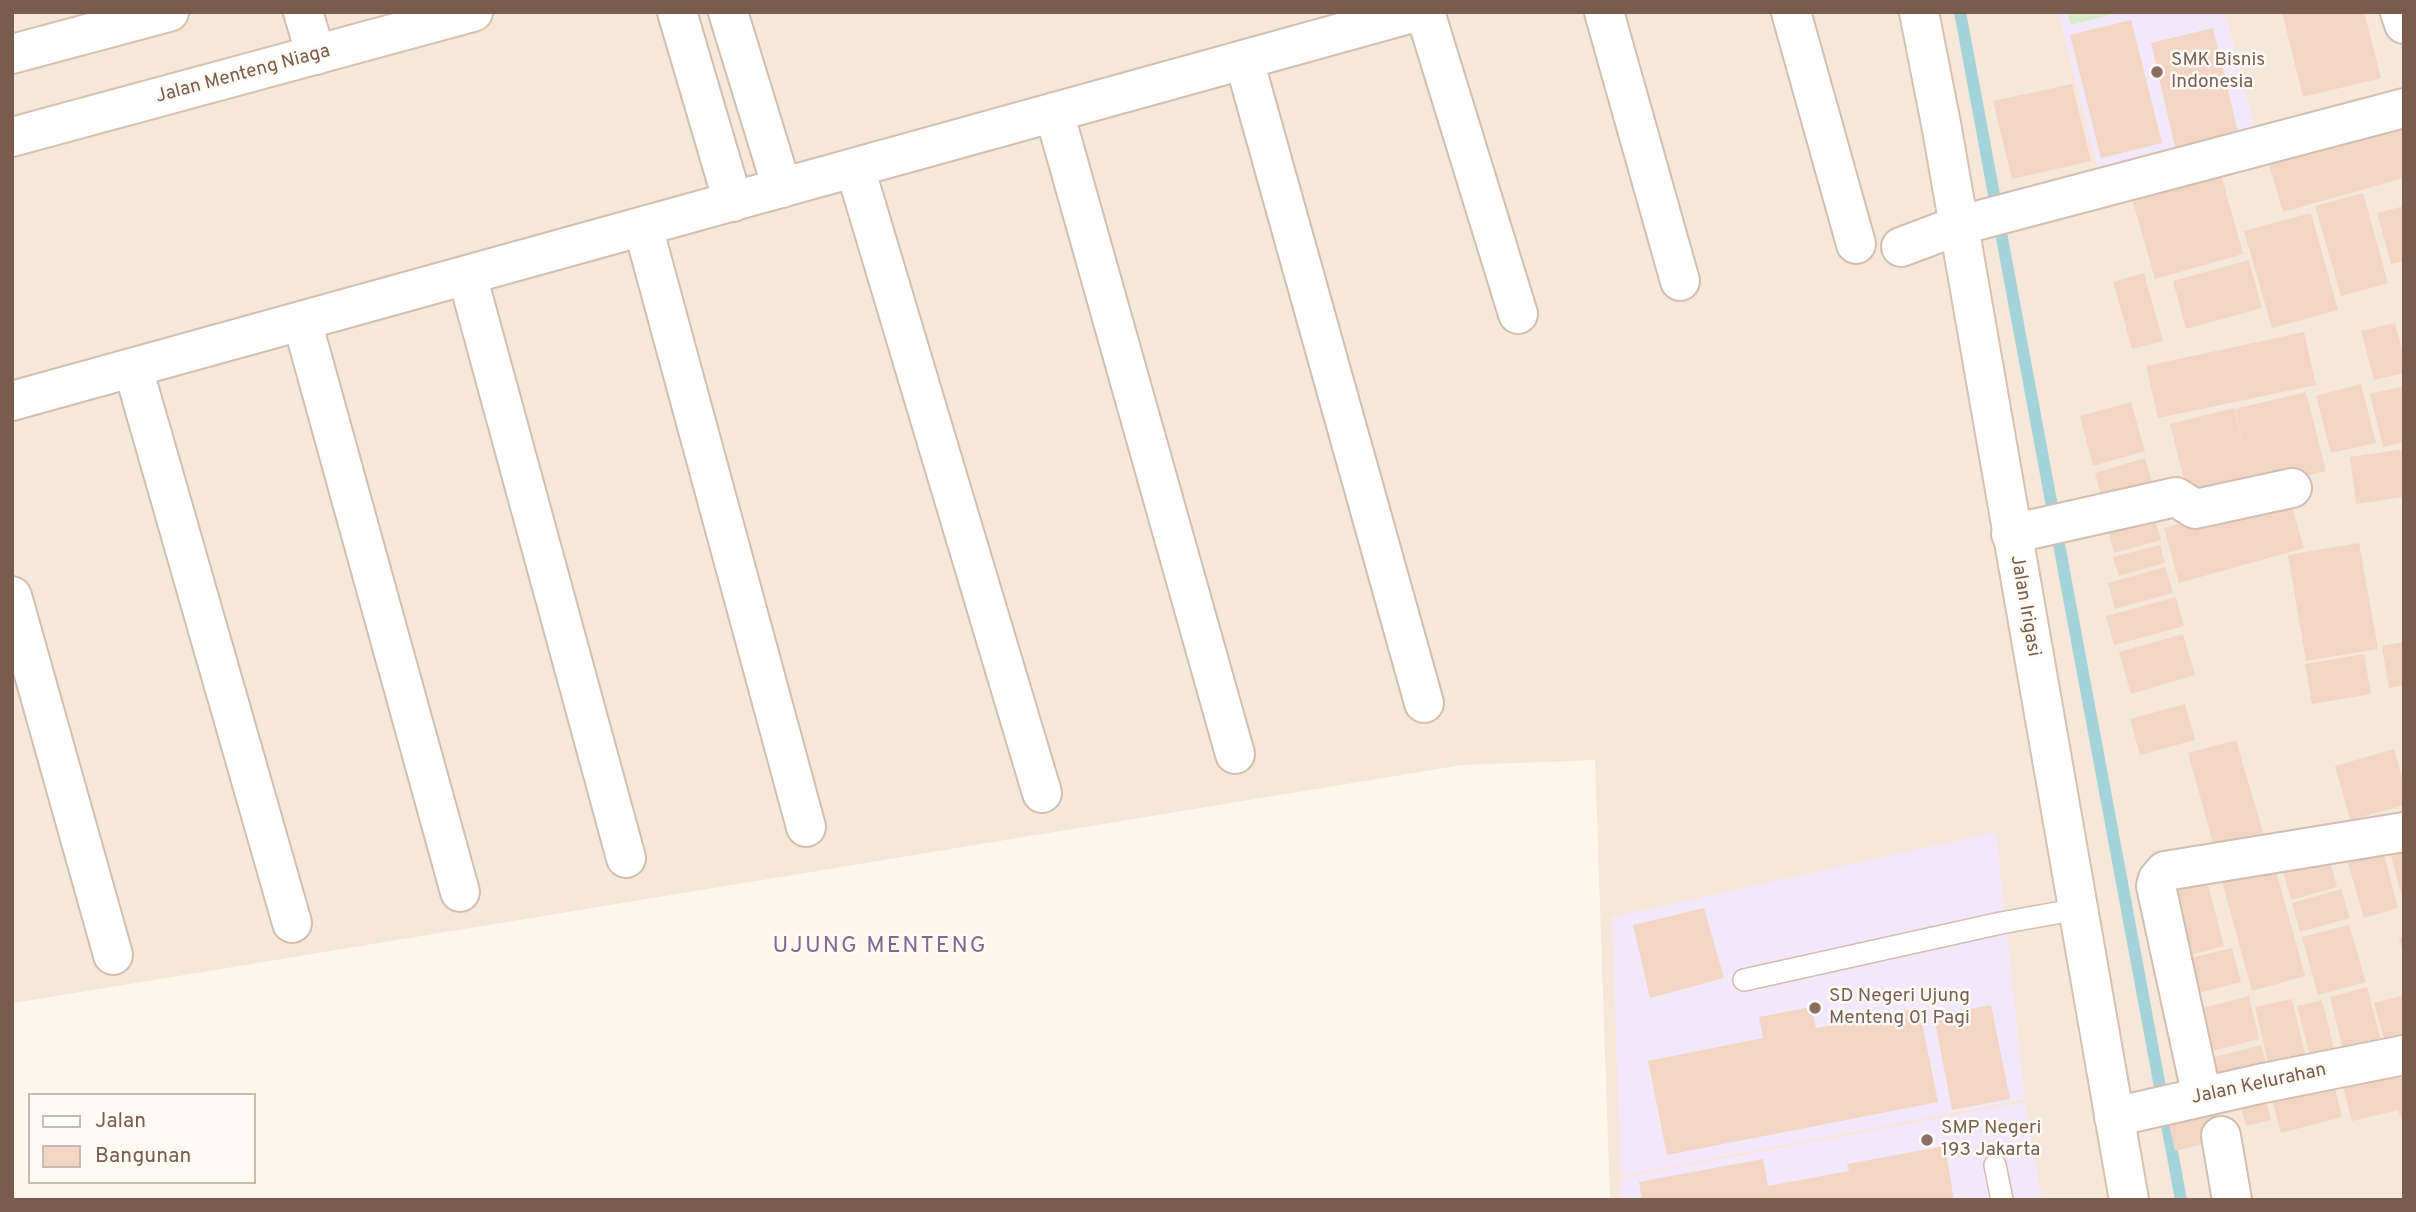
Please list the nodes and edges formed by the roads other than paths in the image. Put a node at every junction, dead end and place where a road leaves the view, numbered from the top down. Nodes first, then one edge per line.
1 (169, 12) edge
2 (303, 12) edge
3 (473, 12) edge
4 (677, 12) edge
5 (727, 12) edge
6 (1416, 12) edge
7 (1425, 12) edge
8 (1604, 12) edge
9 (1791, 12) edge
10 (1919, 12) edge
11 (2400, 12) edge
12 (2404, 23) edge
13 (12, 54) edge
14 (316, 55) junction
15 (1244, 61) junction
16 (2404, 108) edge
17 (1054, 113) junction
18 (12, 137) edge
19 (855, 168) junction
20 (782, 188) junction
21 (733, 202) junction
22 (1971, 223) junction
23 (643, 227) junction
24 (1856, 244) dead end
25 (1901, 247) dead end
26 (467, 275) junction
27 (1680, 281) dead end
28 (1518, 314) dead end
29 (302, 321) junction
30 (133, 368) junction
31 (12, 401) edge
32 (2292, 488) dead end
33 (2011, 534) junction
34 (12, 596) edge
35 (1424, 703) dead end
36 (1235, 754) dead end
37 (1042, 793) dead end
38 (806, 827) dead end
39 (2404, 832) edge
40 (626, 858) dead end
41 (460, 892) dead end
42 (2078, 909) junction
43 (292, 922) dead end
44 (113, 955) dead end
45 (1744, 980) dead end
46 (2404, 1055) edge
47 (2196, 1098) junction
48 (2125, 1114) junction
49 (2221, 1136) dead end
50 (1995, 1166) dead end
51 (2002, 1200) edge
52 (2129, 1200) edge
53 (2232, 1200) edge

1 - 13 street
2 - 14 street
3 - 14 street, Jalan Menteng Niaga
4 - 21 street
5 - 20 street
6 - 15 street
7 - 28 street
8 - 27 street
9 - 24 street
10 - 22 street, Jalan Irigasi
11 - 12 street
14 - 18 street, Jalan Menteng Niaga
15 - 17 street
15 - 35 street
16 - 22 street
17 - 19 street
17 - 36 street
19 - 20 street
19 - 37 street
20 - 21 street
21 - 23 street
22 - 25 street
22 - 33 street, Jalan Irigasi
23 - 26 street
23 - 38 street
26 - 29 street
26 - 40 street
29 - 30 street
29 - 41 street
30 - 31 street
30 - 43 street
32 - 33 street
33 - 42 street, Jalan Irigasi
34 - 44 street
39 - 47 street
42 - 45 lane
42 - 48 street, Jalan Irigasi
46 - 47 street, Jalan Kelurahan
47 - 48 street, Jalan Kelurahan
48 - 52 street, Jalan Irigasi
49 - 53 street
50 - 51 lane

